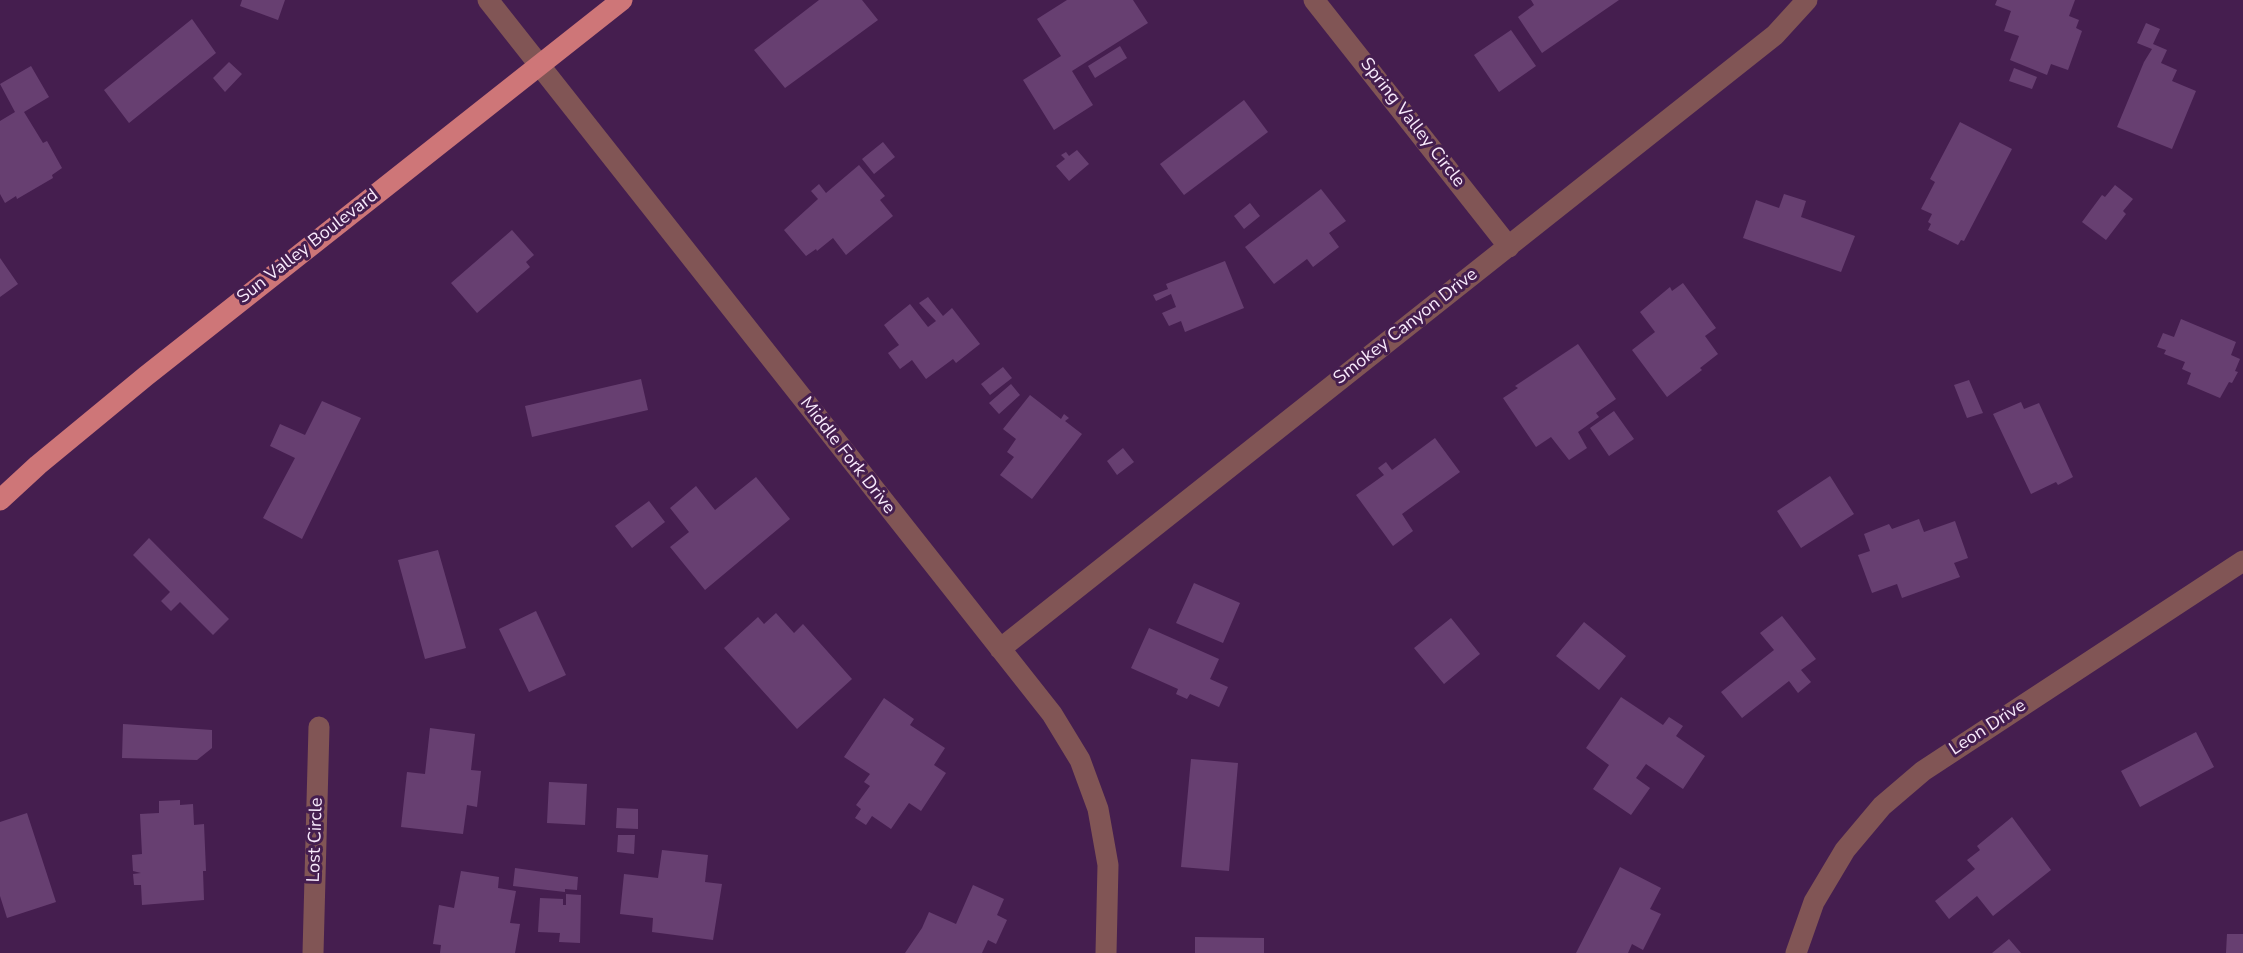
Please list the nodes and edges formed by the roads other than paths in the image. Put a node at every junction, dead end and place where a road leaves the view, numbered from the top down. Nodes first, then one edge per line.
1 (488, 0) edge
2 (622, 0) edge
3 (1314, 0) edge
4 (1807, 0) edge
5 (539, 65) junction
6 (1509, 247) junction
7 (0, 500) edge
8 (2243, 561) edge
9 (1000, 649) junction
10 (319, 727) dead end
11 (313, 953) edge
12 (1107, 953) edge
13 (1796, 953) edge

1 - 5 street, Middle Fork Drive
2 - 5 main road, Sun Valley Boulevard
3 - 6 street, Spring Valley Circle
4 - 6 street, Smokey Canyon Drive
5 - 7 main road, Sun Valley Boulevard
5 - 9 street, Middle Fork Drive
6 - 9 street, Smokey Canyon Drive
8 - 13 street, Leon Drive
9 - 12 street, Middle Fork Drive
10 - 11 street, Lost Circle

